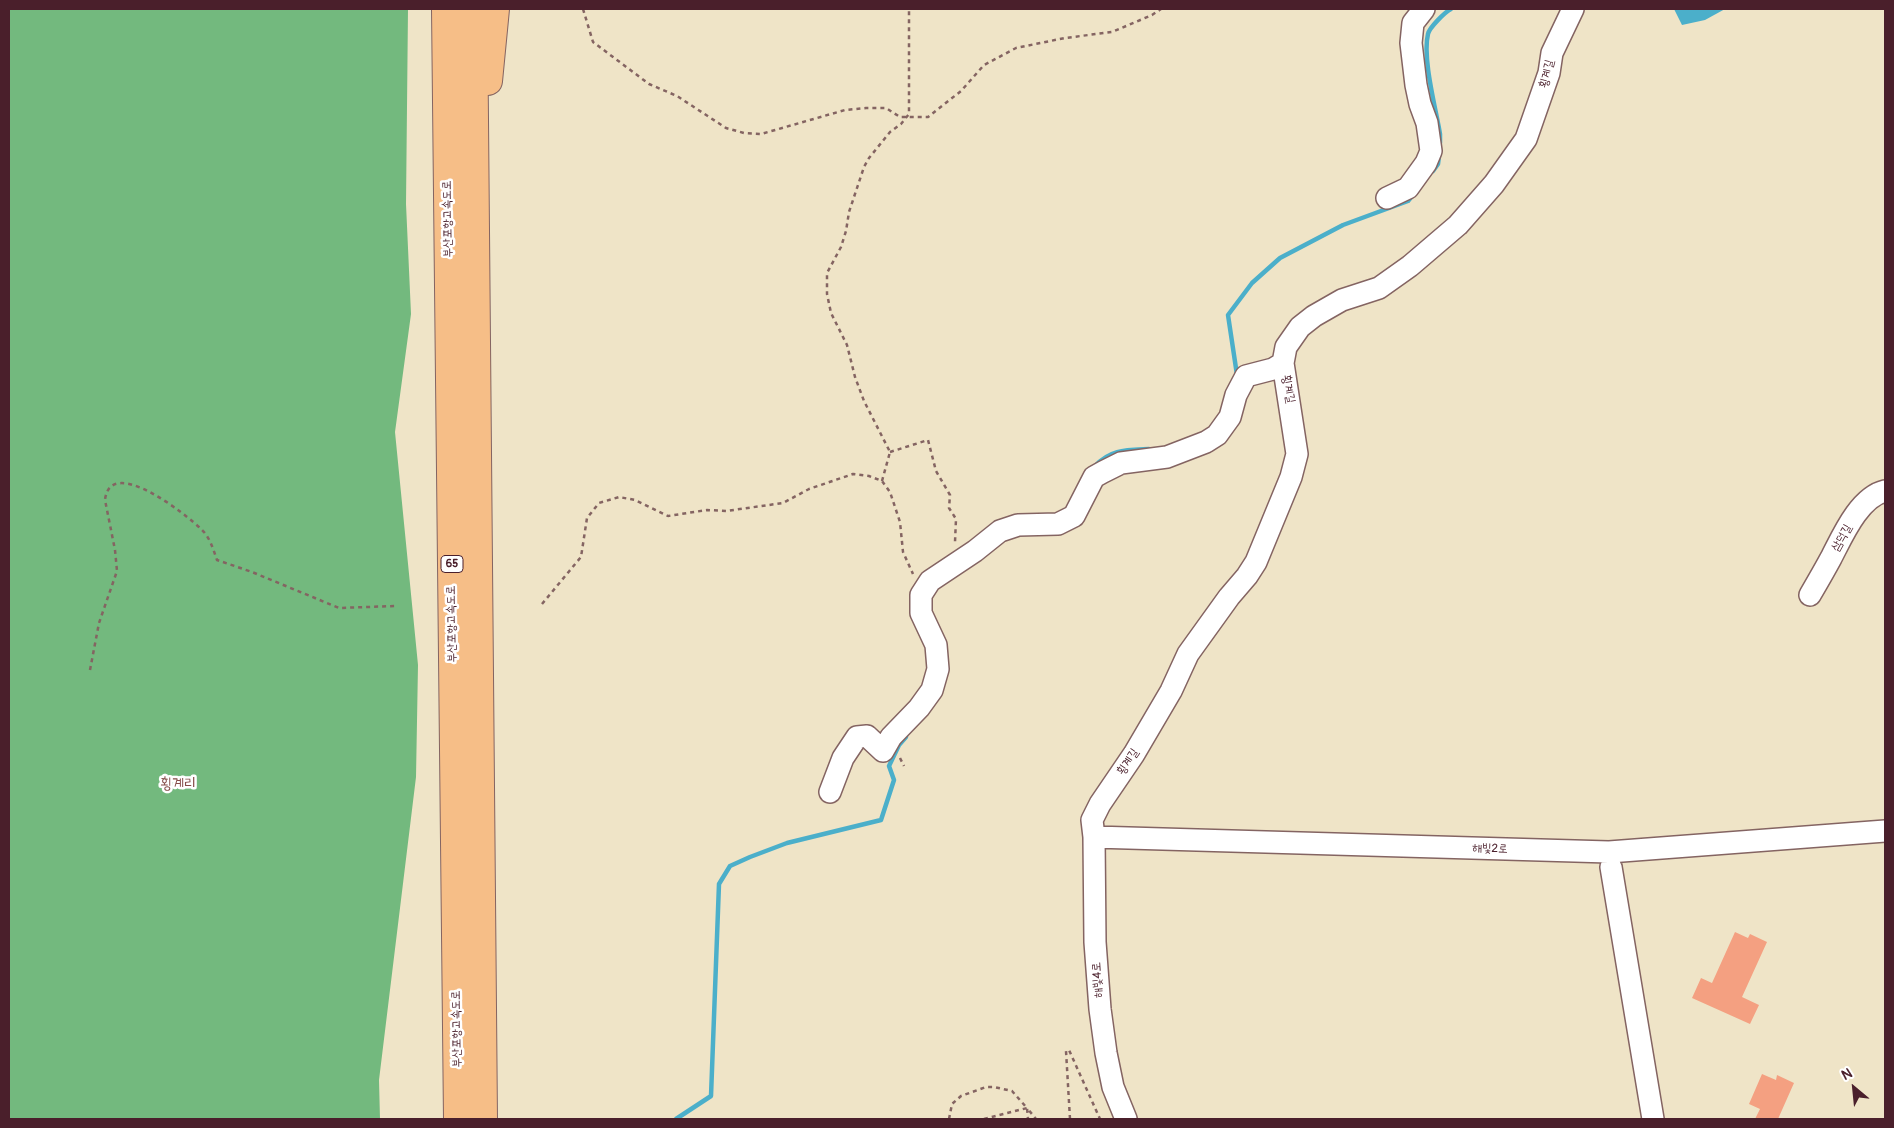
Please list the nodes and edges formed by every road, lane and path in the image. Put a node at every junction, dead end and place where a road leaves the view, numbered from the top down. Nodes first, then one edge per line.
1 (428, 9) edge
2 (446, 9) edge
3 (472, 9) edge
4 (495, 9) edge
5 (583, 9) edge
6 (909, 9) edge
7 (1161, 9) edge
8 (1424, 9) edge
9 (1573, 9) edge
10 (908, 117) junction
11 (1387, 198) dead end
12 (448, 222) junction
13 (474, 232) junction
14 (1283, 363) junction
15 (890, 452) junction
16 (882, 481) junction
17 (1885, 491) edge
18 (964, 558) junction
19 (926, 587) junction
20 (1810, 595) dead end
21 (542, 604) dead end
22 (395, 606) dead end
23 (90, 670) dead end
24 (899, 756) dead end
25 (904, 766) dead end
26 (830, 792) dead end
27 (1885, 831) edge
28 (1094, 837) junction
29 (1611, 867) dead end
30 (1027, 1108) junction
31 (458, 1119) edge
32 (483, 1119) edge
33 (949, 1119) edge
34 (984, 1119) edge
35 (1028, 1119) edge
36 (1036, 1119) edge
37 (1070, 1119) edge
38 (1100, 1119) edge
39 (1126, 1119) edge
40 (1653, 1119) edge

1 - 12 highway
2 - 12 highway, 부산포항고속도로 / 65
3 - 13 highway, 부산포항고속도로 / 65
4 - 13 highway
5 - 10 path
6 - 10 path
7 - 10 path
8 - 11 street
9 - 14 street, 횡계길
10 - 15 path
12 - 31 highway, 부산포항고속도로 / 65
13 - 32 highway, 부산포항고속도로 / 65
14 - 18 street
14 - 28 street, 횡계길
15 - 16 path
15 - 18 path
16 - 19 path
16 - 21 path
17 - 20 street, 삼덕길
18 - 19 street
19 - 26 street
22 - 23 path
24 - 25 path
27 - 28 street, 해빛2로
28 - 39 street, 해빛4로
29 - 40 street
30 - 33 path
30 - 34 path
30 - 35 path
30 - 36 path
37 - 38 path

